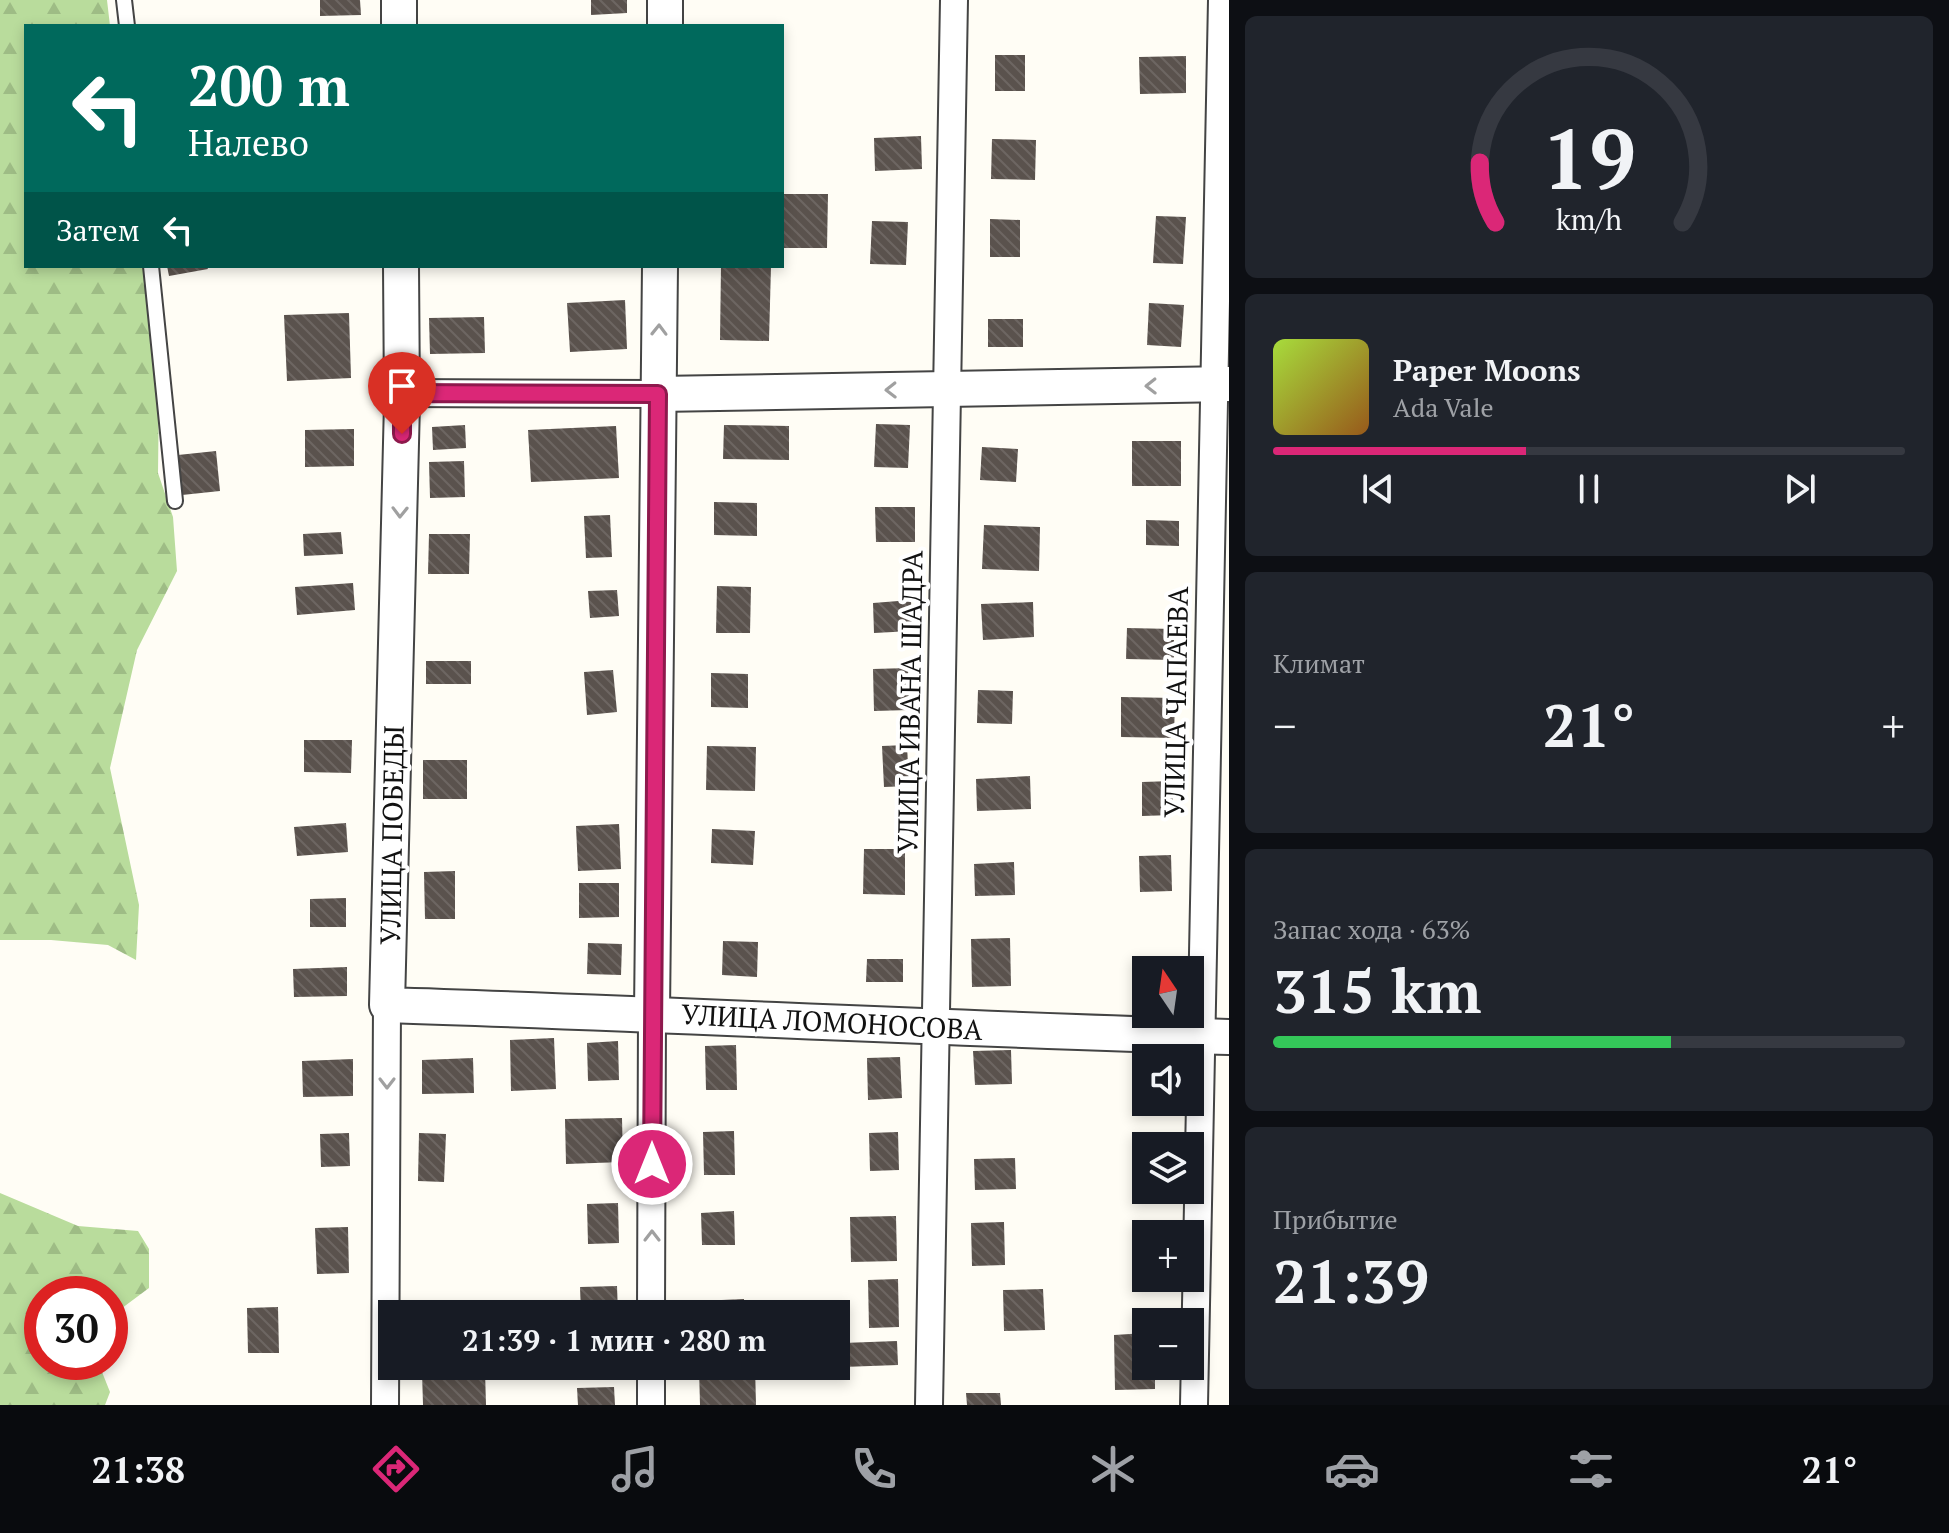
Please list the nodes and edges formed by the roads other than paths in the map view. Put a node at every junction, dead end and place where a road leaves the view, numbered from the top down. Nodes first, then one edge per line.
1 (124, 0) edge
2 (399, 0) edge
3 (665, 0) edge
4 (954, 0) edge
5 (1222, 0) edge
6 (127, 24) edge
7 (399, 24) edge
8 (665, 24) edge
9 (151, 268) edge
10 (401, 268) edge
11 (660, 268) edge
12 (1222, 384) edge
13 (947, 389) junction
14 (402, 393) junction
15 (658, 394) junction
16 (175, 501) dead end
17 (387, 1005) junction
18 (652, 1013) junction
19 (936, 1029) junction
20 (1215, 1037) edge
21 (651, 1300) edge
22 (651, 1380) edge
23 (385, 1405) edge
24 (651, 1405) edge
25 (929, 1405) edge
26 (1194, 1405) edge

1 - 6 lane
2 - 7 street
3 - 8 street
4 - 13 street, УЛИЦА ИВАНА ШАДРА
5 - 12 street, УЛИЦА ЧАПАЕВА
9 - 16 lane
10 - 14 street, УЛИЦА ПОБЕДЫ
15 -> 11 street
12 -> 13 street
12 - 20 street, УЛИЦА ЧАПАЕВА
13 -> 15 street
13 - 19 street, УЛИЦА ИВАНА ШАДРА
14 - 15 street
14 -> 17 street, УЛИЦА ПОБЕДЫ
15 - 18 street
17 - 18 street, УЛИЦА ЛОМОНОСОВА
17 -> 23 street, УЛИЦА ПОБЕДЫ
18 - 19 street, УЛИЦА ЛОМОНОСОВА
21 -> 18 street
19 - 20 street, УЛИЦА ЛОМОНОСОВА
19 - 25 street, УЛИЦА ИВАНА ШАДРА
20 - 26 street, УЛИЦА ЧАПАЕВА
22 - 24 street

